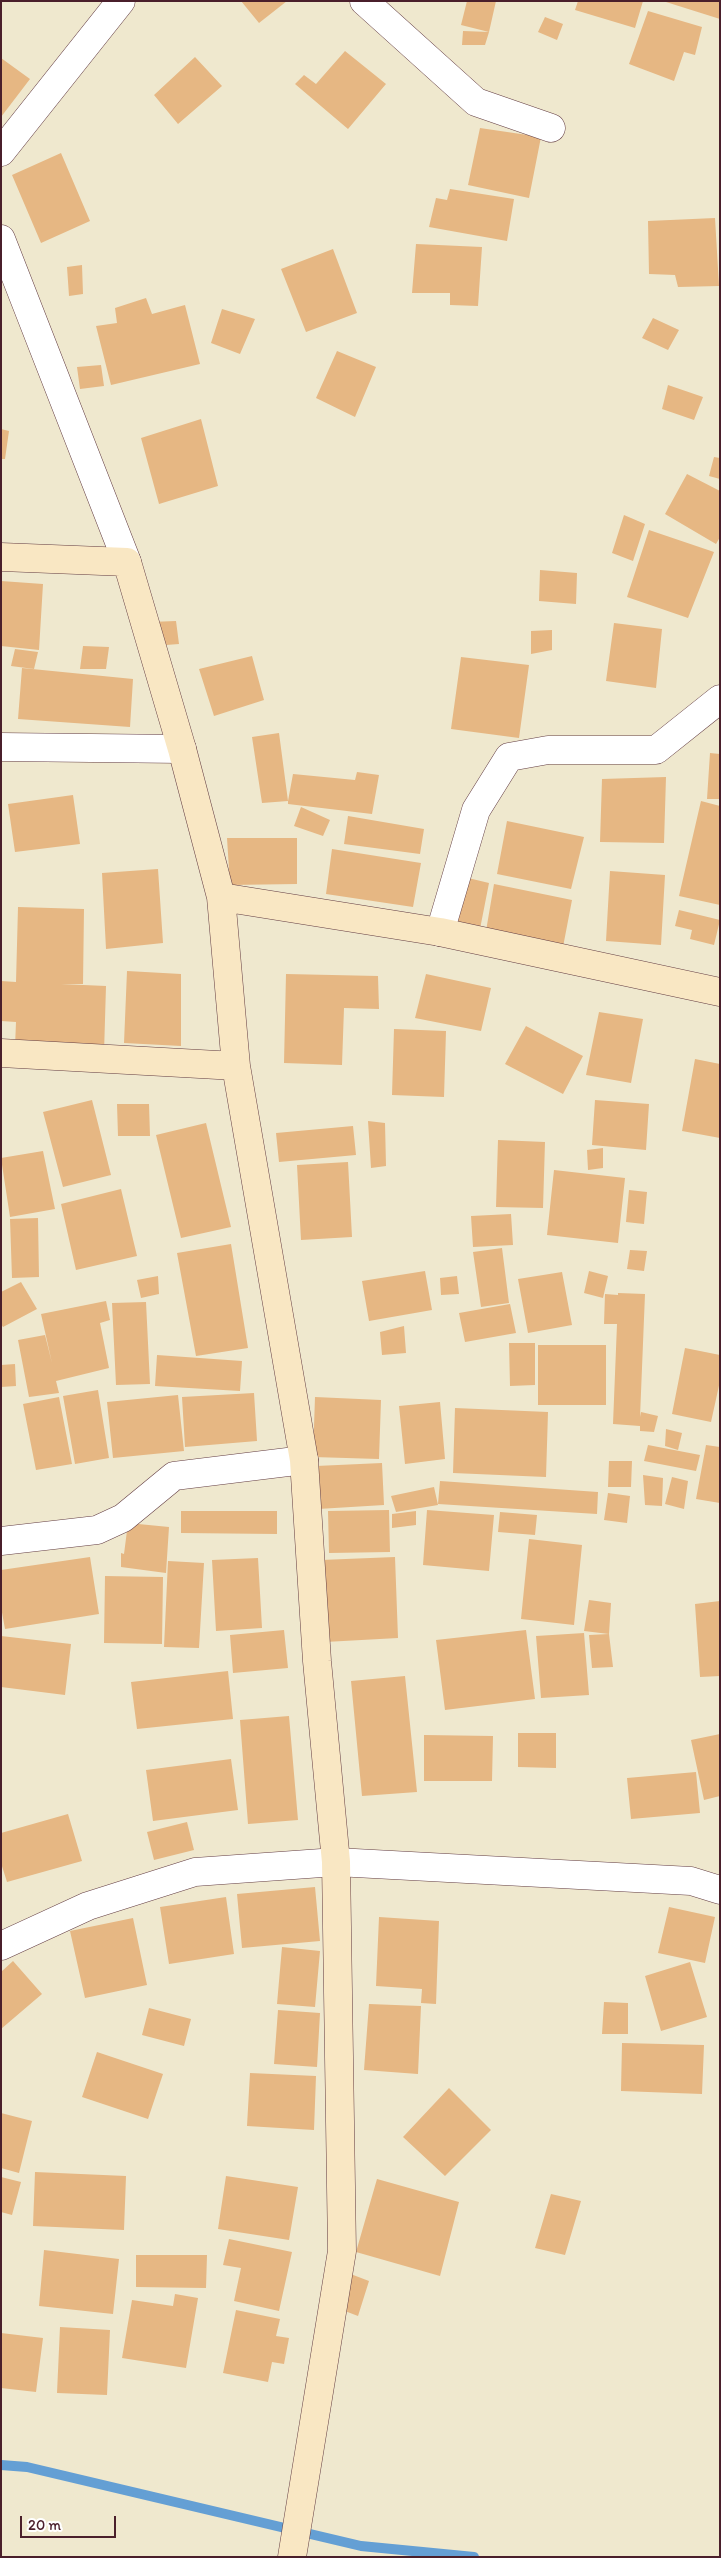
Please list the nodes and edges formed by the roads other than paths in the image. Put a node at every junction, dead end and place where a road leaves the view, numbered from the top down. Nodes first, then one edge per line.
1 (121, 1) edge
2 (364, 1) edge
3 (551, 128) dead end
4 (1, 152) edge
5 (1, 239) edge
6 (1, 557) edge
7 (127, 562) junction
8 (720, 699) edge
9 (1, 747) edge
10 (182, 749) junction
11 (221, 896) junction
12 (440, 932) junction
13 (720, 992) edge
14 (1, 1053) edge
15 (236, 1066) junction
16 (304, 1460) junction
17 (1, 1542) edge
18 (336, 1862) junction
19 (720, 1890) edge
20 (1, 1946) edge
21 (293, 2553) edge

1 - 4 street
2 - 3 street
5 - 7 street
6 - 7 street
7 - 10 street
8 - 12 street
9 - 10 street
10 - 11 street
11 - 12 street
11 - 15 street
12 - 13 street
14 - 15 street
15 - 16 street
16 - 17 street
16 - 18 street
18 - 19 street
18 - 20 street
18 - 21 street

